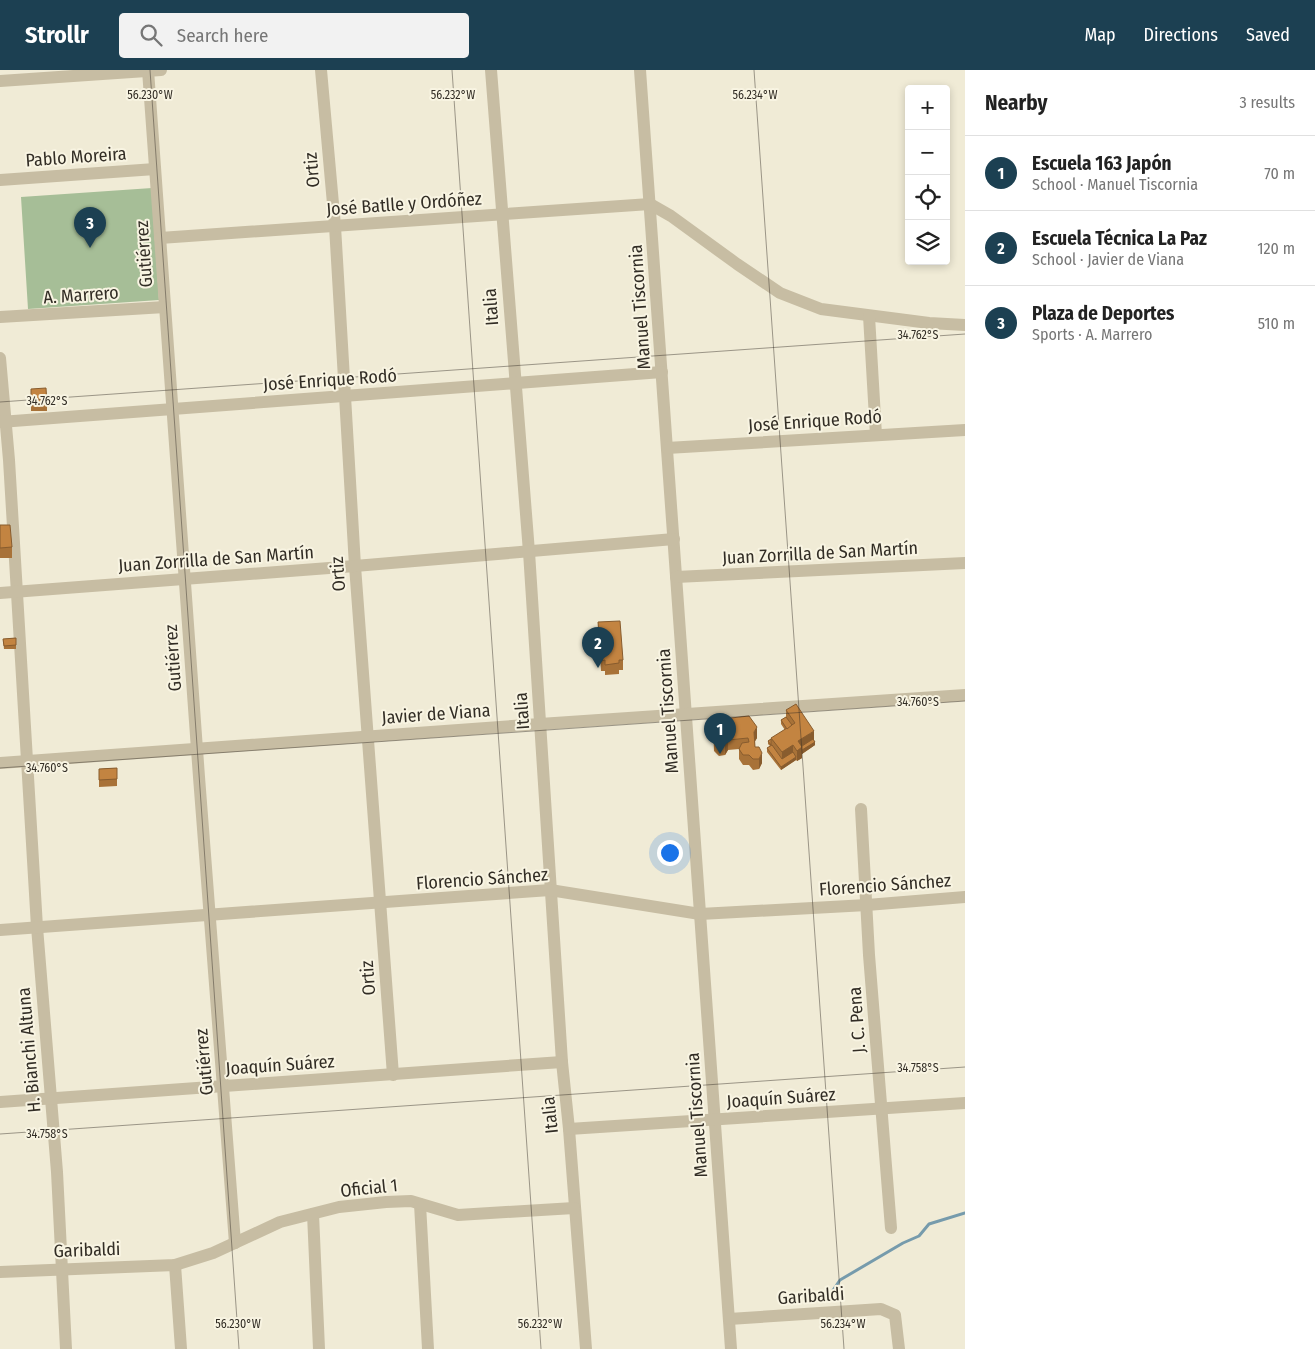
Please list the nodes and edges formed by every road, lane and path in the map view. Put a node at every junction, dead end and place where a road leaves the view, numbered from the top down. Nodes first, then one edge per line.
1 (152, 70) edge
2 (321, 70) edge
3 (491, 70) edge
4 (640, 70) edge
5 (0, 81) edge
6 (155, 169) junction
7 (0, 180) edge
8 (650, 204) junction
9 (502, 215) junction
10 (334, 226) junction
11 (160, 238) junction
12 (165, 307) junction
13 (868, 316) junction
14 (0, 317) edge
15 (965, 325) edge
16 (0, 358) edge
17 (662, 372) junction
18 (515, 383) junction
19 (345, 397) junction
20 (173, 409) junction
21 (3, 422) edge
22 (965, 430) edge
23 (876, 435) junction
24 (667, 448) junction
25 (674, 539) junction
26 (529, 552) junction
27 (965, 563) edge
28 (355, 566) junction
29 (676, 577) junction
30 (186, 579) junction
31 (16, 592) junction
32 (0, 593) edge
33 (965, 695) edge
34 (686, 714) junction
35 (540, 724) junction
36 (367, 737) junction
37 (197, 749) junction
38 (26, 761) junction
39 (0, 763) edge
40 (861, 809) dead end
41 (550, 890) junction
42 (965, 897) edge
43 (380, 903) junction
44 (867, 905) junction
45 (700, 914) junction
46 (210, 915) junction
47 (37, 927) junction
48 (0, 930) edge
49 (562, 1062) junction
50 (393, 1075) junction
51 (224, 1087) junction
52 (51, 1098) junction
53 (0, 1102) edge
54 (965, 1103) edge
55 (881, 1108) junction
56 (715, 1120) junction
57 (569, 1129) junction
58 (420, 1204) junction
59 (574, 1208) junction
60 (313, 1214) junction
61 (891, 1228) dead end
62 (236, 1243) junction
63 (175, 1265) junction
64 (62, 1268) junction
65 (0, 1272) edge
66 (729, 1319) junction
67 (66, 1349) edge
68 (181, 1349) edge
69 (319, 1349) edge
70 (428, 1349) edge
71 (586, 1349) edge
72 (731, 1349) edge
73 (899, 1349) edge

1 - 5 street
1 - 6 street, Gutiérrez
2 - 10 street, Ortiz
3 - 9 street, Italia
4 - 8 street, Manuel Tiscornia
6 - 7 street, Pablo Moreira
6 - 11 street, Gutiérrez
8 - 9 street, José Batlle y Ordóñez
8 - 13 street
8 - 17 street, Manuel Tiscornia
9 - 10 street, José Batlle y Ordóñez
9 - 18 street, Italia
10 - 11 street, José Batlle y Ordóñez
10 - 19 street, Ortiz
11 - 12 street, Gutiérrez
12 - 14 street, A. Marrero
12 - 20 street, Gutiérrez
13 - 15 street
13 - 23 street
16 - 21 street, H. Bianchi Altuna
17 - 18 street, José Enrique Rodó
17 - 24 street, Manuel Tiscornia
18 - 19 street, José Enrique Rodó
18 - 26 street, Italia
19 - 20 street, José Enrique Rodó
19 - 28 street, Ortiz
20 - 21 street, José Enrique Rodó
20 - 30 street, Gutiérrez
21 - 31 street, H. Bianchi Altuna
22 - 23 street, José Enrique Rodó
23 - 24 street, José Enrique Rodó
24 - 25 street, Manuel Tiscornia
25 - 26 street, Juan Zorrilla de San Martín
25 - 29 street, Manuel Tiscornia
26 - 28 street, Juan Zorrilla de San Martín
26 - 35 street, Italia
27 - 29 street, Juan Zorrilla de San Martín
28 - 30 street, Juan Zorrilla de San Martín
28 - 36 street, Ortiz
29 - 34 street, Manuel Tiscornia
30 - 31 street, Juan Zorrilla de San Martín
30 - 37 street, Gutiérrez
31 - 32 street, Juan Zorrilla de San Martín
31 - 38 street, H. Bianchi Altuna
33 - 34 street, Javier de Viana
34 - 35 street, Javier de Viana
34 - 45 street, Manuel Tiscornia
35 - 36 street, Javier de Viana
35 - 41 street, Italia
36 - 37 street, Javier de Viana
36 - 43 street, Ortiz
37 - 38 street, Javier de Viana
37 - 46 street, Gutiérrez
38 - 39 street, Javier de Viana
38 - 47 street, H. Bianchi Altuna
40 - 44 street, J. C. Pena
41 - 43 street, Florencio Sánchez
41 - 45 street, Florencio Sánchez
41 - 49 street, Italia
42 - 44 street, Florencio Sánchez
43 - 46 street, Florencio Sánchez
43 - 50 street, Ortiz
44 - 45 street, Florencio Sánchez
44 - 55 street, J. C. Pena
45 - 56 street, Manuel Tiscornia
46 - 47 street, Florencio Sánchez
46 - 51 street, Gutiérrez
47 - 48 street, Florencio Sánchez
47 - 52 street, H. Bianchi Altuna
49 - 50 street, Joaquín Suárez
49 - 57 street, Italia
50 - 51 street, Joaquín Suárez
51 - 52 street, Joaquín Suárez
51 - 62 street, Gutiérrez
52 - 53 street, Joaquín Suárez
52 - 64 street, H. Bianchi Altuna
54 - 55 street, Joaquín Suárez
55 - 56 street, Joaquín Suárez
55 - 61 street, J. C. Pena
56 - 57 street, Joaquín Suárez
56 - 66 street, Manuel Tiscornia
57 - 59 street, Italia
58 - 59 street, Oficial 1
58 - 60 street, Oficial 1
58 - 70 street
59 - 71 street, Italia
60 - 62 street, Oficial 1
60 - 69 street
62 - 63 street, Oficial 1
63 - 64 street, Garibaldi
63 - 68 street
64 - 65 street, Garibaldi
64 - 67 street, H. Bianchi Altuna
66 - 72 street, Manuel Tiscornia
66 - 73 street, Garibaldi

